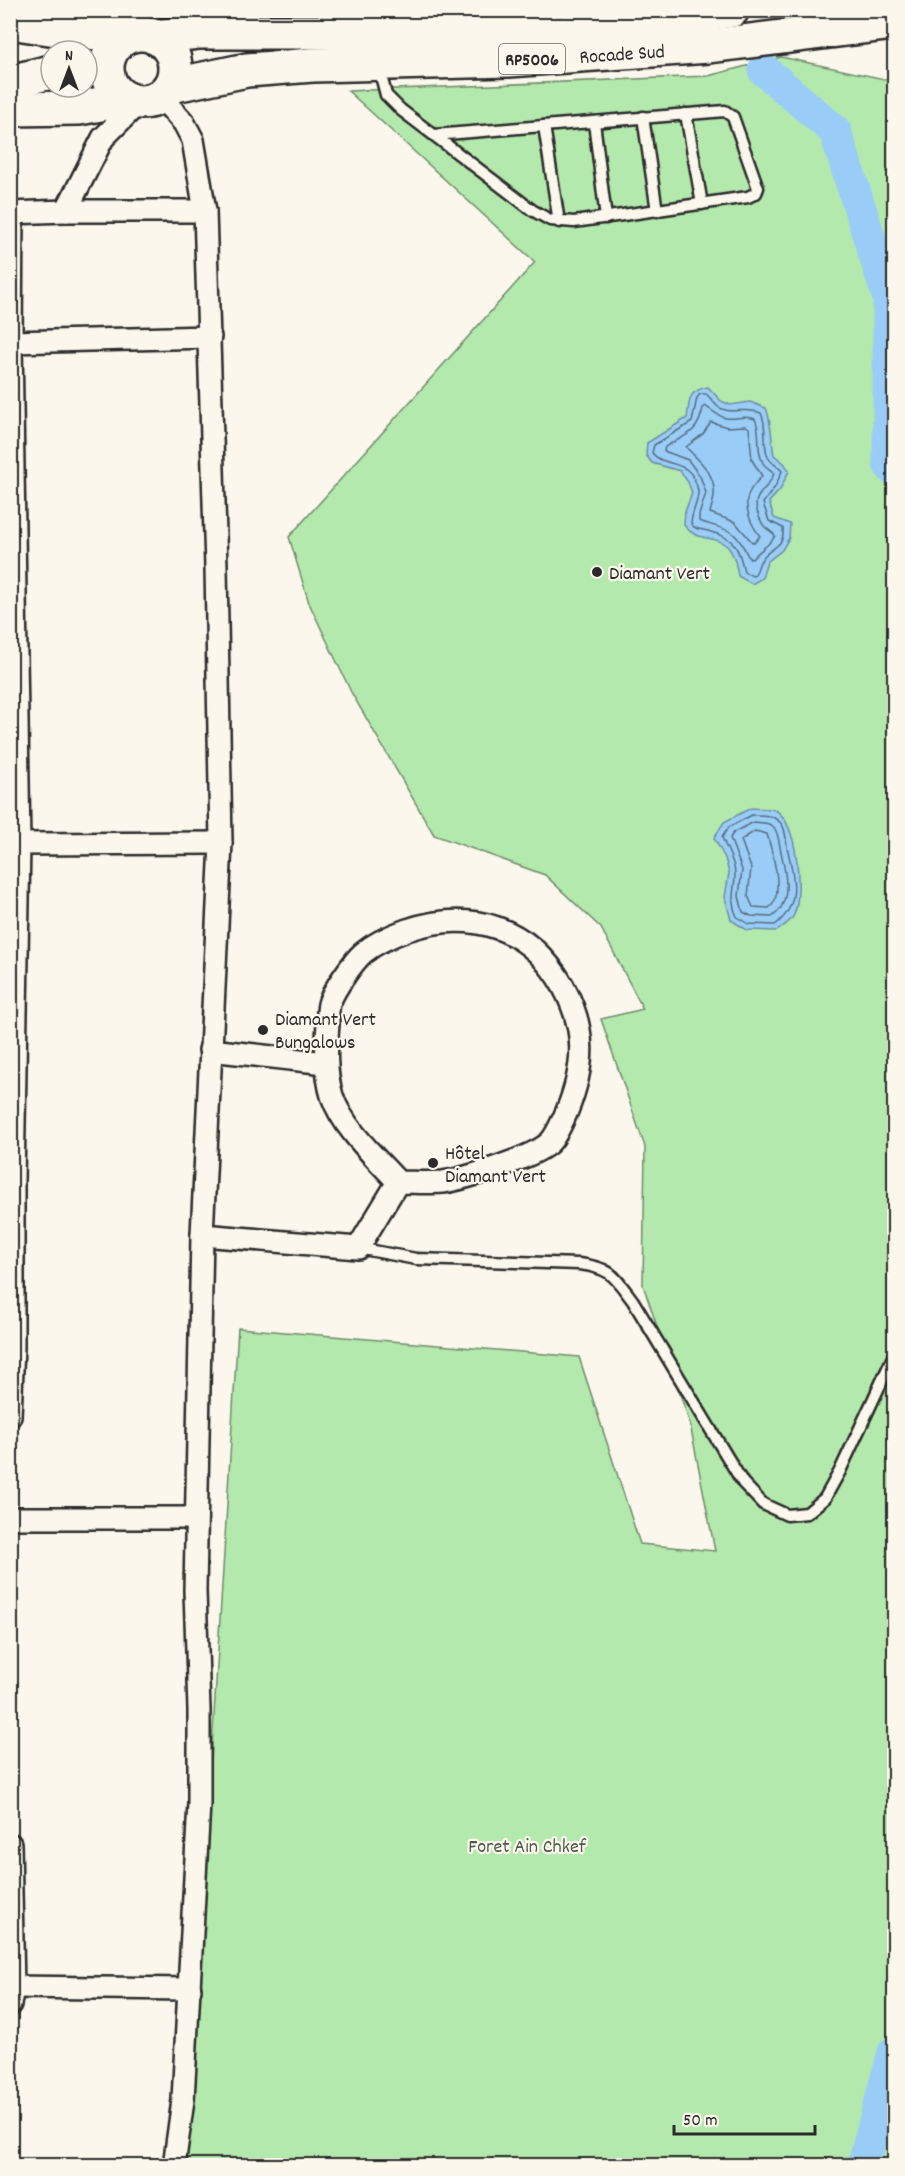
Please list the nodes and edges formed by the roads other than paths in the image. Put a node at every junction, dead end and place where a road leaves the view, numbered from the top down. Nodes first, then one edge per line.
1 (732, 10) edge
2 (10, 22) edge
3 (894, 23) edge
4 (143, 36) junction
5 (99, 59) edge
6 (99, 61) edge
7 (378, 64) junction
8 (39, 75) edge
9 (10, 82) edge
10 (149, 96) junction
11 (79, 108) junction
12 (10, 109) edge
13 (686, 114) junction
14 (642, 117) junction
15 (594, 122) junction
16 (544, 126) junction
17 (10, 127) edge
18 (434, 135) junction
19 (702, 204) junction
20 (66, 211) junction
21 (205, 211) junction
22 (657, 211) junction
23 (11, 213) edge
24 (606, 218) junction
25 (559, 222) junction
26 (210, 337) junction
27 (11, 342) edge
28 (15, 842) edge
29 (221, 843) junction
30 (13, 1014) edge
31 (210, 1050) junction
32 (326, 1063) junction
33 (12, 1181) edge
34 (398, 1182) junction
35 (202, 1235) junction
36 (358, 1248) junction
37 (12, 1347) edge
38 (894, 1355) edge
39 (10, 1416) edge
40 (10, 1518) edge
41 (196, 1518) junction
42 (10, 1844) edge
43 (190, 1989) junction
44 (11, 1993) edge
45 (174, 2166) edge

1 - 4 highway, Rocade Sud / RP5006
2 - 4 highway, Rocade Sud
3 - 7 highway, Rocade Sud / RP5006
4 - 5 highway
4 - 10 highway
6 - 10 highway
7 - 10 highway, Rocade Sud / RP5006
7 - 18 lane
8 - 9 highway
10 - 11 highway, Rocade Sud / RP5006
10 - 20 street
10 - 21 street
11 - 12 highway, Rocade Sud / RP5006
11 - 17 highway
13 - 14 lane
13 - 19 lane
13 - 19 lane
14 - 15 lane
14 - 22 lane
15 - 16 lane
15 - 24 lane
16 - 18 lane
16 - 25 lane
18 - 25 lane
19 - 22 lane
20 - 21 street
20 - 23 street
21 - 26 street
22 - 24 lane
23 - 27 street
24 - 25 lane
26 - 27 street
26 - 29 street
27 - 28 street
28 - 29 street
28 - 30 street
29 - 31 street
30 - 33 street
31 - 32 street
31 - 35 street
32 - 34 street
32 - 34 street
33 - 37 street
34 - 36 street
35 - 36 street
35 - 41 street
36 - 38 lane
37 - 39 street
40 - 41 street
41 - 43 street
42 - 44 street
43 - 44 street
43 - 45 street

